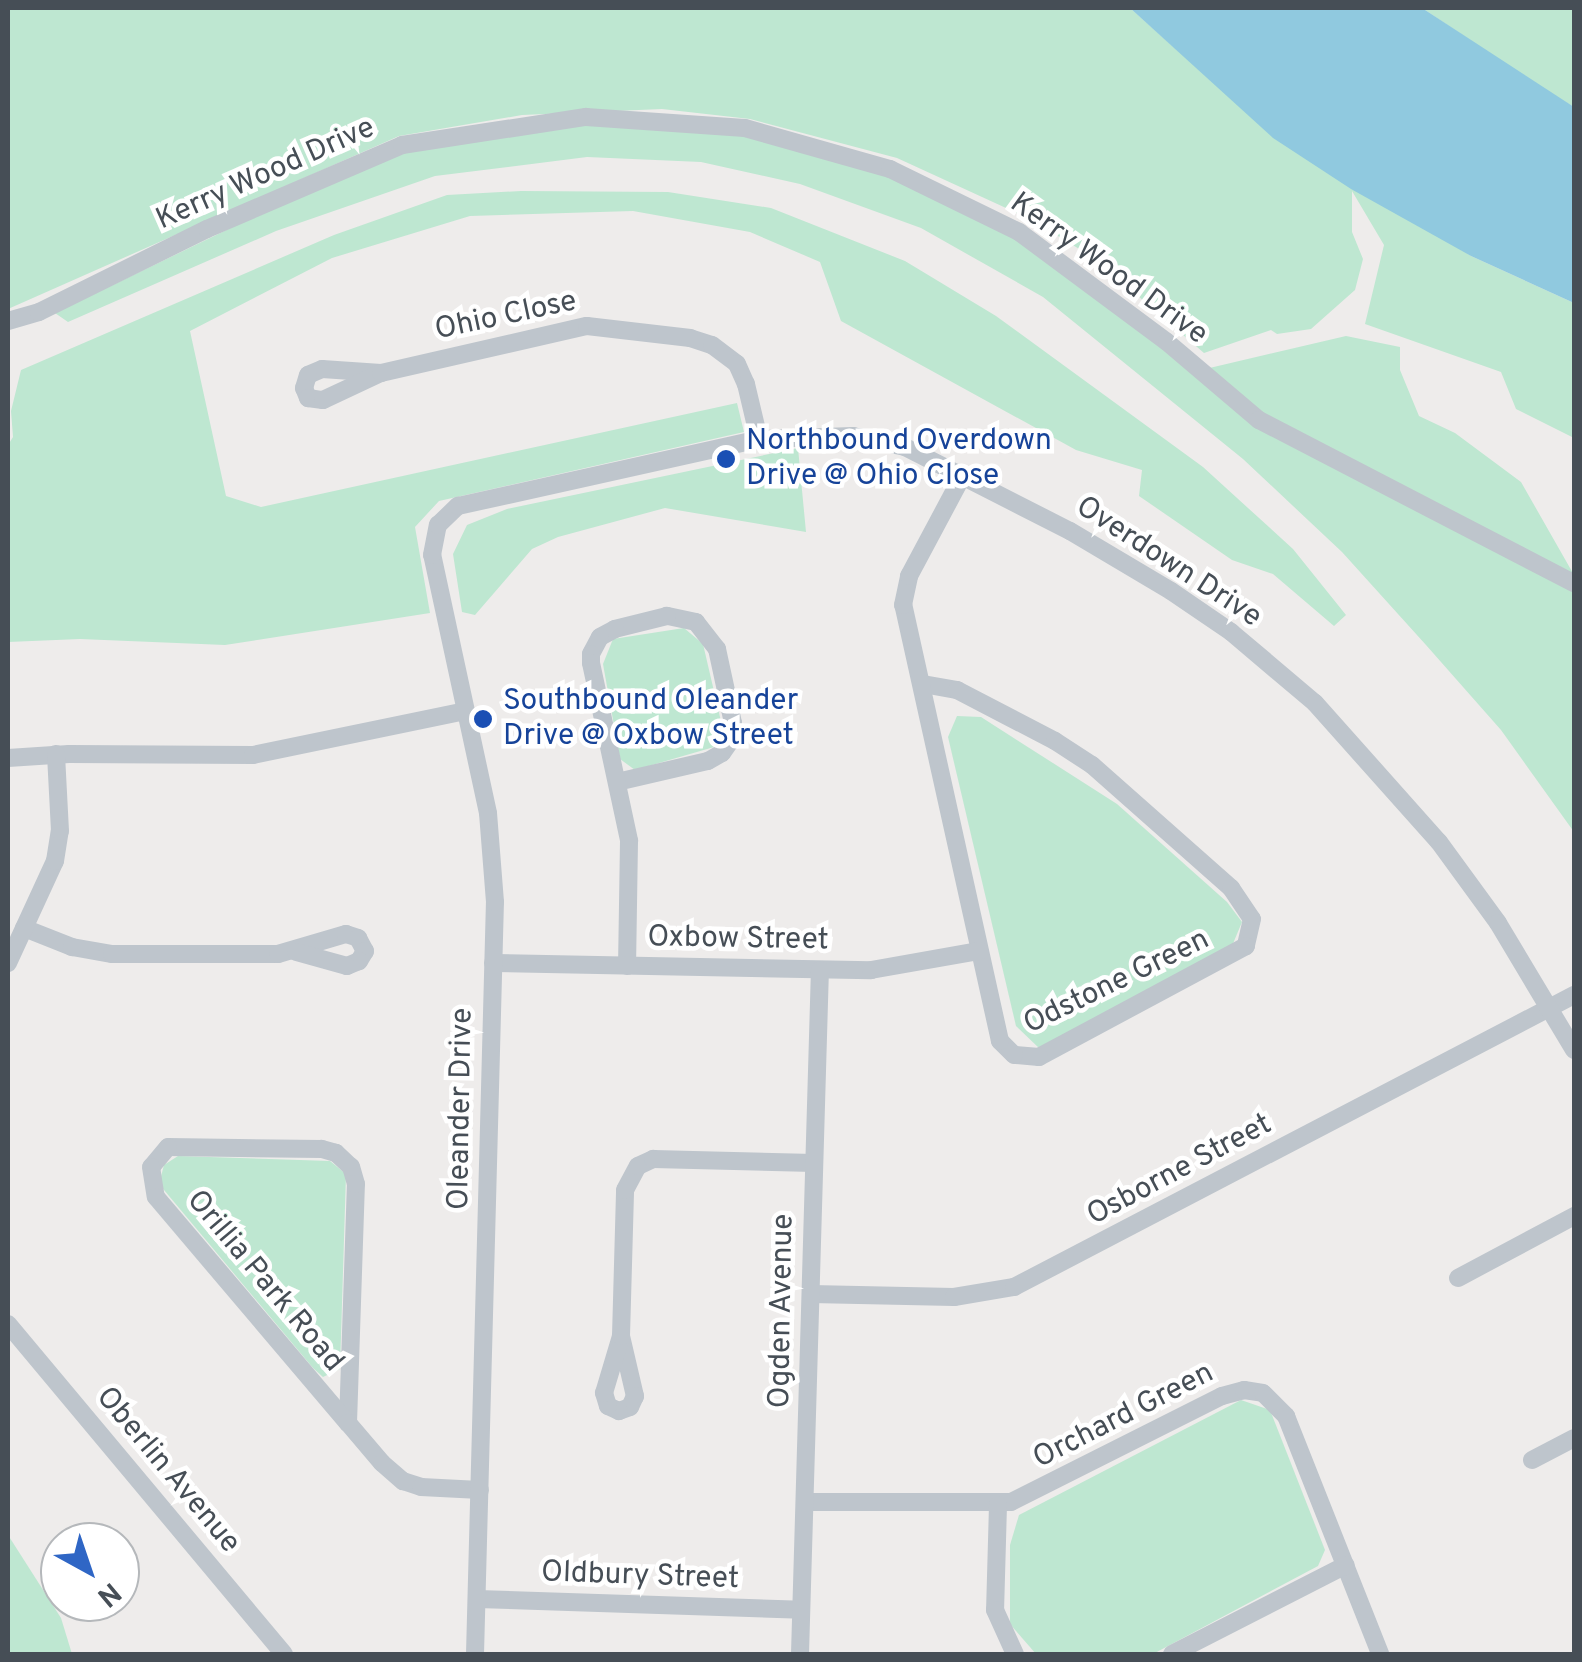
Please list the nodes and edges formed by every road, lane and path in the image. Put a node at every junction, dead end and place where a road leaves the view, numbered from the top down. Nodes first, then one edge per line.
1 (8, 320) edge
2 (381, 372) dead end
3 (759, 439) junction
4 (963, 475) junction
5 (435, 571) joint
6 (1574, 583) edge
7 (922, 684) junction
8 (466, 711) junction
9 (56, 754) junction
10 (8, 758) edge
11 (617, 782) junction
12 (24, 928) junction
13 (979, 951) junction
14 (296, 952) dead end
15 (494, 962) junction
16 (8, 963) edge
17 (627, 966) junction
18 (820, 970) junction
19 (1574, 995) edge
20 (1552, 1007) junction
21 (1574, 1050) edge
22 (814, 1163) junction
23 (1574, 1216) edge
24 (1458, 1278) dead end
25 (811, 1294) junction
26 (8, 1324) edge
27 (621, 1336) dead end
28 (348, 1423) junction
29 (1574, 1438) edge
30 (1532, 1460) dead end
31 (480, 1490) junction
32 (806, 1502) junction
33 (998, 1505) junction
34 (1346, 1565) junction
35 (477, 1600) junction
36 (801, 1610) junction
37 (284, 1654) edge
38 (476, 1654) edge
39 (800, 1654) edge
40 (1016, 1654) edge
41 (1172, 1654) edge
42 (1380, 1654) edge

1 - 6 street, Kerry Wood Drive
2 - 3 street, Ohio Close
3 - 4 street, Overdown Drive
3 - 5 street, Overdown Drive
4 - 7 street, Odstone Green
4 - 20 street, Overdown Drive
5 - 8 street, Oleander Drive
7 - 13 street, Odstone Green
7 - 13 street, Odstone Green
8 - 9 street
8 - 15 street, Oleander Drive
9 - 10 street
9 - 12 street
11 - 11 street
11 - 17 street
12 - 14 street
12 - 16 street
13 - 18 street, Oxbow Street
15 - 17 street, Oxbow Street
15 - 31 street, Oleander Drive
17 - 18 street, Oxbow Street
18 - 22 street, Ogden Avenue
19 - 20 street, Osborne Street
20 - 21 street, Overdown Drive
20 - 25 street, Osborne Street
22 - 25 street, Ogden Avenue
22 - 27 street
23 - 24 street
25 - 32 street, Ogden Avenue
26 - 37 street, Oberlin Avenue
28 - 28 street, Orillia Park Road
28 - 31 street, Orillia Park Road
29 - 30 street
31 - 35 street, Oleander Drive
32 - 33 street, Orchard Green
32 - 36 street, Ogden Avenue
33 - 34 street, Orchard Green
33 - 40 street
34 - 41 street
34 - 42 street, Orchard Green
35 - 36 street, Oldbury Street
35 - 38 street, Oleander Drive
36 - 39 street, Ogden Avenue

